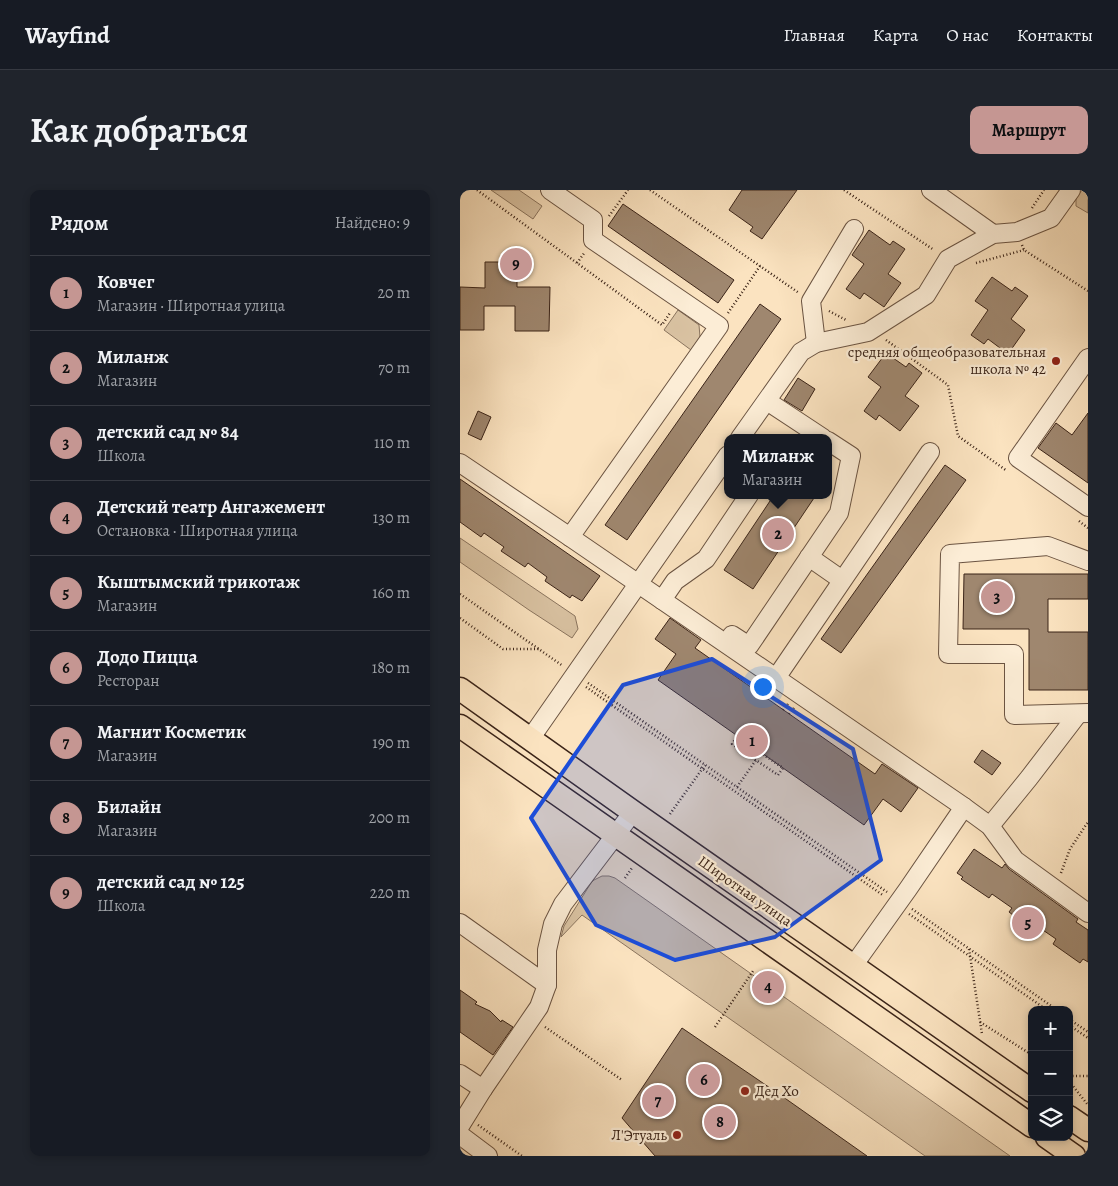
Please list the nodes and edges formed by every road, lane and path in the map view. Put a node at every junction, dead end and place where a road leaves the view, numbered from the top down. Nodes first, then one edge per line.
1 (477, 190) edge
2 (550, 190) edge
3 (650, 190) edge
4 (844, 190) edge
5 (931, 190) edge
6 (1044, 190) edge
7 (1072, 190) edge
8 (854, 229) dead end
9 (1017, 232) junction
10 (993, 234) junction
11 (1024, 250) junction
12 (948, 259) junction
13 (970, 265) dead end
14 (760, 266) junction
15 (1088, 291) edge
16 (811, 301) junction
17 (662, 325) dead end
18 (718, 326) junction
19 (868, 332) junction
20 (816, 343) junction
21 (1088, 358) edge
22 (767, 400) junction
23 (743, 434) edge
24 (817, 434) edge
25 (958, 436) dead end
26 (832, 444) edge
27 (930, 452) dead end
28 (724, 462) edge
29 (460, 463) edge
30 (746, 499) edge
31 (1088, 507) edge
32 (570, 537) junction
33 (809, 557) junction
34 (1088, 561) edge
35 (842, 580) junction
36 (638, 584) junction
37 (460, 594) edge
38 (665, 596) junction
39 (460, 618) edge
40 (540, 650) junction
41 (574, 676) junction
42 (776, 678) junction
43 (460, 689) edge
44 (788, 704) dead end
45 (794, 708) dead end
46 (783, 710) dead end
47 (789, 714) dead end
48 (1083, 714) edge
49 (460, 726) edge
50 (530, 739) junction
51 (756, 760) junction
52 (705, 765) junction
53 (703, 769) junction
54 (737, 787) junction
55 (964, 807) junction
56 (633, 812) junction
57 (670, 814) dead end
58 (1088, 822) edge
59 (990, 826) junction
60 (615, 836) junction
61 (1056, 890) junction
62 (898, 902) junction
63 (1088, 913) edge
64 (460, 922) edge
65 (969, 949) junction
66 (970, 956) junction
67 (852, 966) junction
68 (753, 971) dead end
69 (547, 985) junction
70 (1041, 1006) edge
71 (1051, 1006) edge
72 (532, 1018) junction
73 (1073, 1021) edge
74 (980, 1022) junction
75 (715, 1027) dead end
76 (1073, 1028) edge
77 (1088, 1032) edge
78 (1088, 1038) edge
79 (1028, 1052) edge
80 (986, 1059) junction
81 (460, 1074) edge
82 (1073, 1076) edge
83 (1088, 1076) edge
84 (622, 1080) dead end
85 (1073, 1086) edge
86 (1028, 1088) edge
87 (483, 1090) junction
88 (1088, 1104) edge
89 (1073, 1120) edge
90 (463, 1121) edge
91 (1028, 1123) edge
92 (1088, 1130) edge
93 (460, 1135) edge
94 (1053, 1141) edge
95 (488, 1156) edge
96 (522, 1156) edge
97 (1074, 1156) edge

1 - 17 path
2 - 18 street
3 - 14 path
4 - 12 path
5 - 10 street
6 - 9 path
7 - 9 street
8 - 16 street
9 - 10 street
9 - 11 path
10 - 12 street
11 - 13 path
11 - 15 path
12 - 19 street
14 - 16 path
14 - 18 path
16 - 19 path
16 - 20 street
18 - 32 street
19 - 20 street
19 - 25 path
20 - 22 street
21 - 31 street
22 - 23 street
22 - 24 street
26 - 33 street
27 - 35 street
28 - 36 street
29 - 32 street
30 - 38 street
32 - 36 street
33 - 35 street
33 - 38 street
34 - 48 street
35 - 42 street
36 - 38 street
36 - 41 street
37 - 40 path
38 - 42 street
39 - 40 path
40 - 41 path
41 - 50 street
41 - 52 path
41 - 53 path
42 - 55 street
43 - 50 main road, Широтная улица
44 - 46 path
45 - 47 path
48 - 59 street
49 - 60 main road, Широтная улица
50 - 56 main road, Широтная улица
51 - 51 path
51 - 54 path
52 - 53 path
52 - 54 path
53 - 57 path
53 - 62 path
54 - 62 path
55 - 59 street
55 - 62 street
56 - 60 street
56 - 67 main road, Широтная улица
58 - 61 path
59 - 61 street
60 - 69 street
60 - 91 main road, Широтная улица
61 - 63 street
62 - 65 path
62 - 66 path
62 - 67 street
64 - 69 street
65 - 66 path
65 - 71 path
66 - 70 path
66 - 74 path
67 - 80 main road, Широтная улица
68 - 75 path
69 - 72 street
72 - 84 path
72 - 87 street
73 - 77 path
74 - 79 path
74 - 80 path
76 - 78 path
80 - 86 main road, Широтная улица
81 - 87 street
82 - 83 path
85 - 88 path
87 - 90 street
89 - 92 main road
90 - 96 path
93 - 95 street
94 - 97 main road

